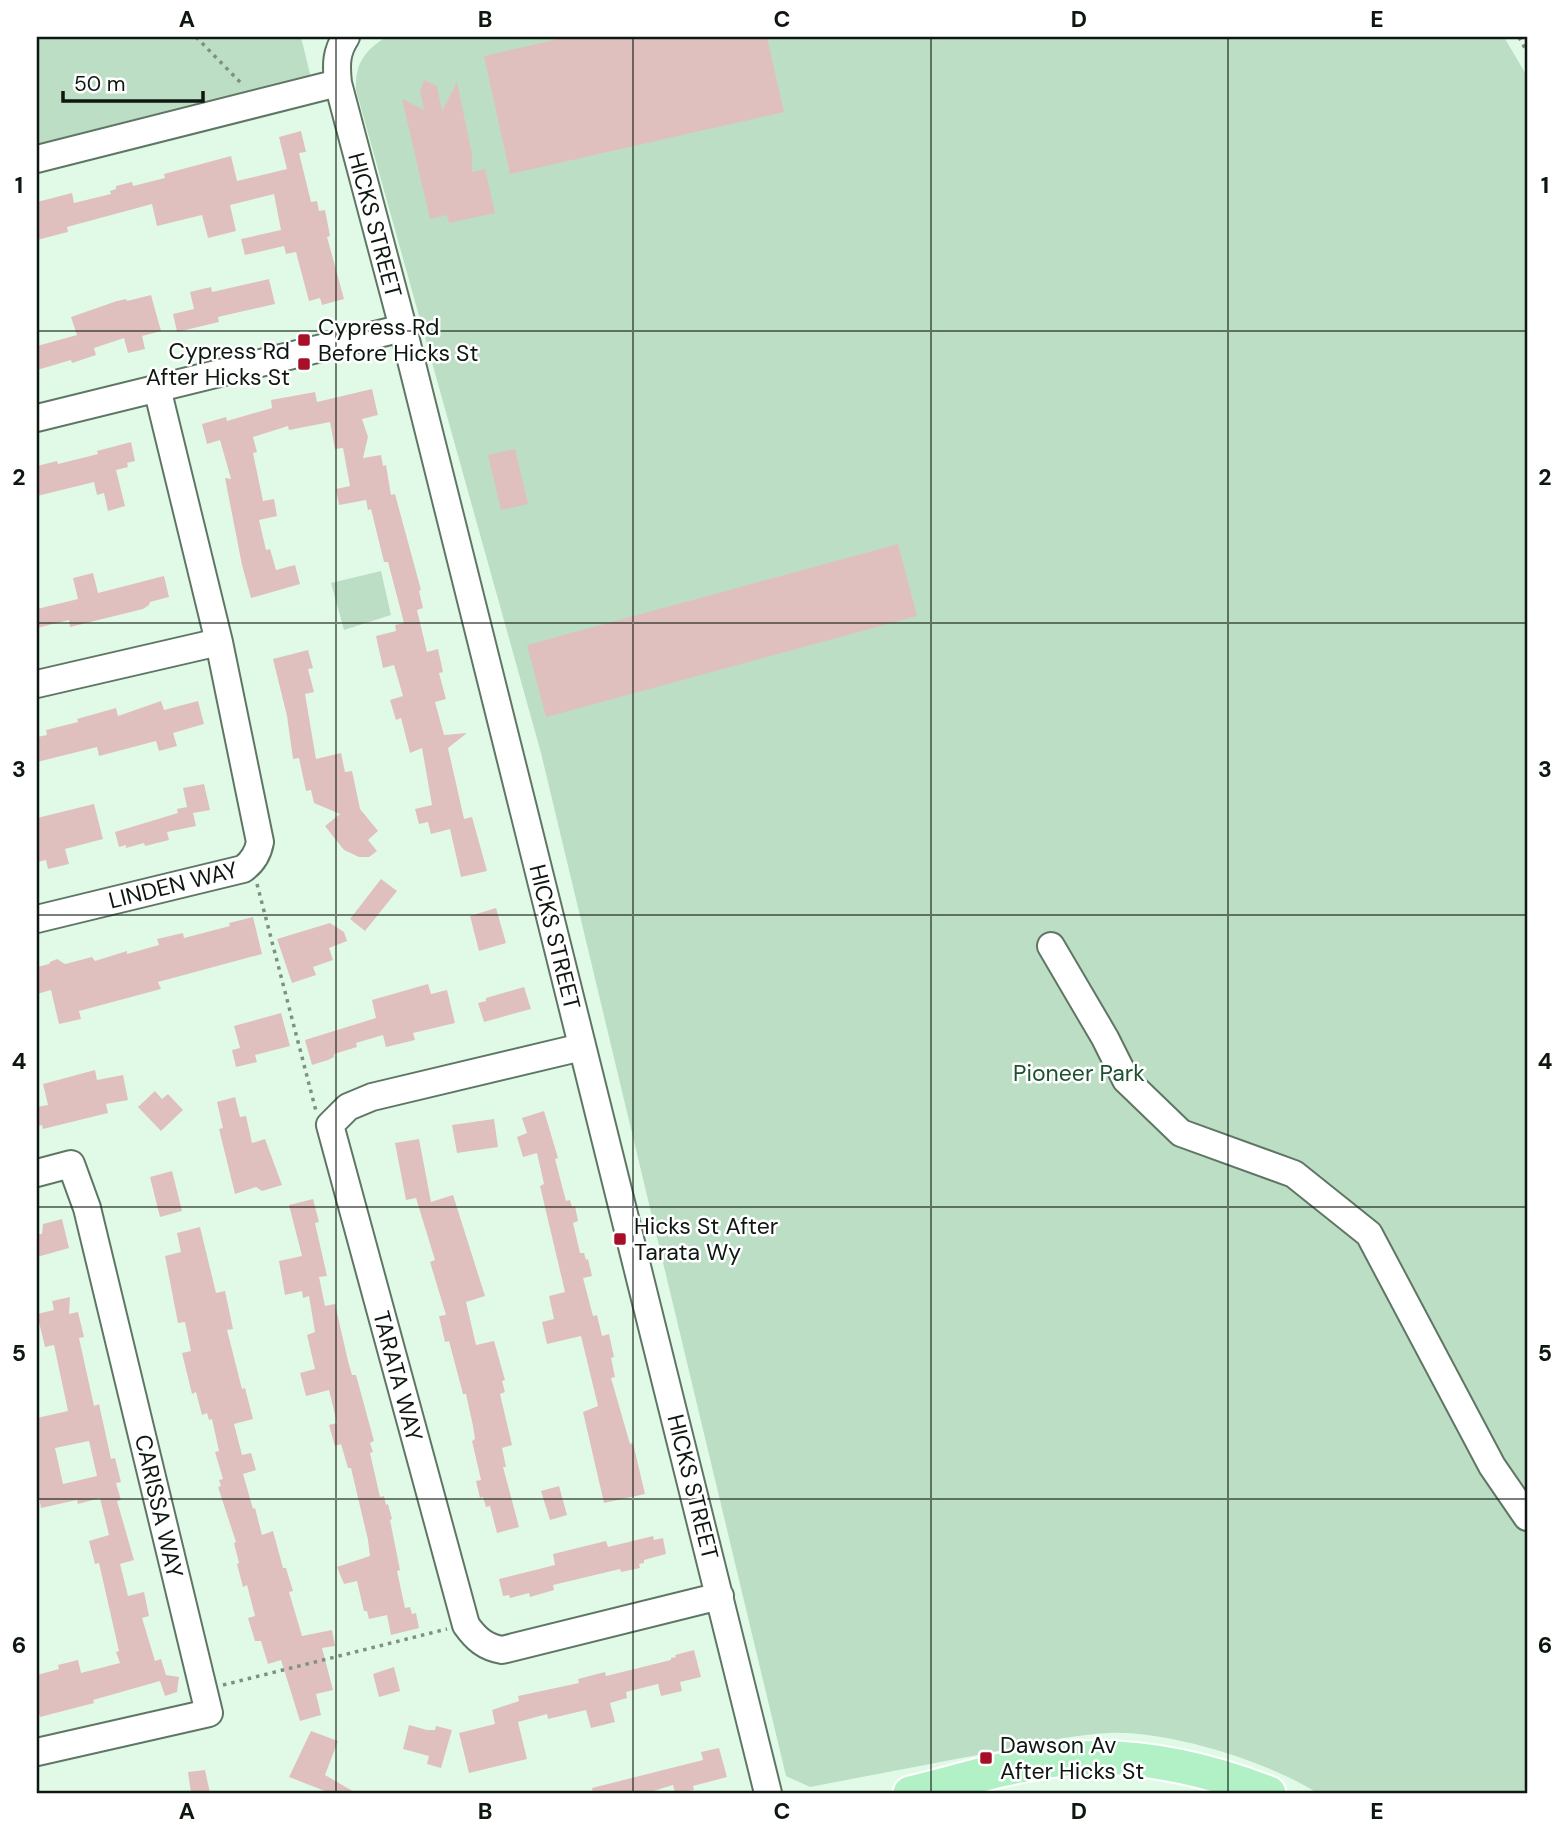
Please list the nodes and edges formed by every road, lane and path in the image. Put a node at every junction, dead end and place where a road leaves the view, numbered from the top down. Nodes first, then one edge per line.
1 (196, 37) edge
2 (346, 37) edge
3 (1519, 37) edge
4 (1527, 52) edge
5 (338, 83) junction
6 (249, 106) junction
7 (37, 159) edge
8 (402, 328) junction
9 (157, 388) junction
10 (37, 418) edge
11 (219, 642) junction
12 (37, 684) edge
13 (251, 862) junction
14 (37, 919) edge
15 (1051, 946) dead end
16 (582, 1047) junction
17 (330, 1125) junction
18 (37, 1173) edge
19 (1527, 1517) edge
20 (720, 1596) junction
21 (466, 1625) junction
22 (203, 1690) junction
23 (37, 1752) edge
24 (1208, 1783) edge
25 (768, 1793) edge
26 (910, 1793) edge
27 (1269, 1793) edge

1 - 6 path
2 - 5 street, HICKS STREET
3 - 4 path
5 - 6 street
5 - 8 street, HICKS STREET
6 - 7 street
8 - 9 street
8 - 16 street, HICKS STREET
9 - 10 street
9 - 11 street, LINDEN WAY
11 - 12 street
11 - 13 street, LINDEN WAY
13 - 14 street, LINDEN WAY
13 - 17 path
15 - 19 street
16 - 17 street
16 - 20 street, HICKS STREET
17 - 21 street, TARATA WAY
18 - 22 street, CARISSA WAY
20 - 21 street
20 - 25 street, HICKS STREET
21 - 22 path
22 - 23 street, CARISSA WAY
24 - 26 main road
24 - 27 main road

